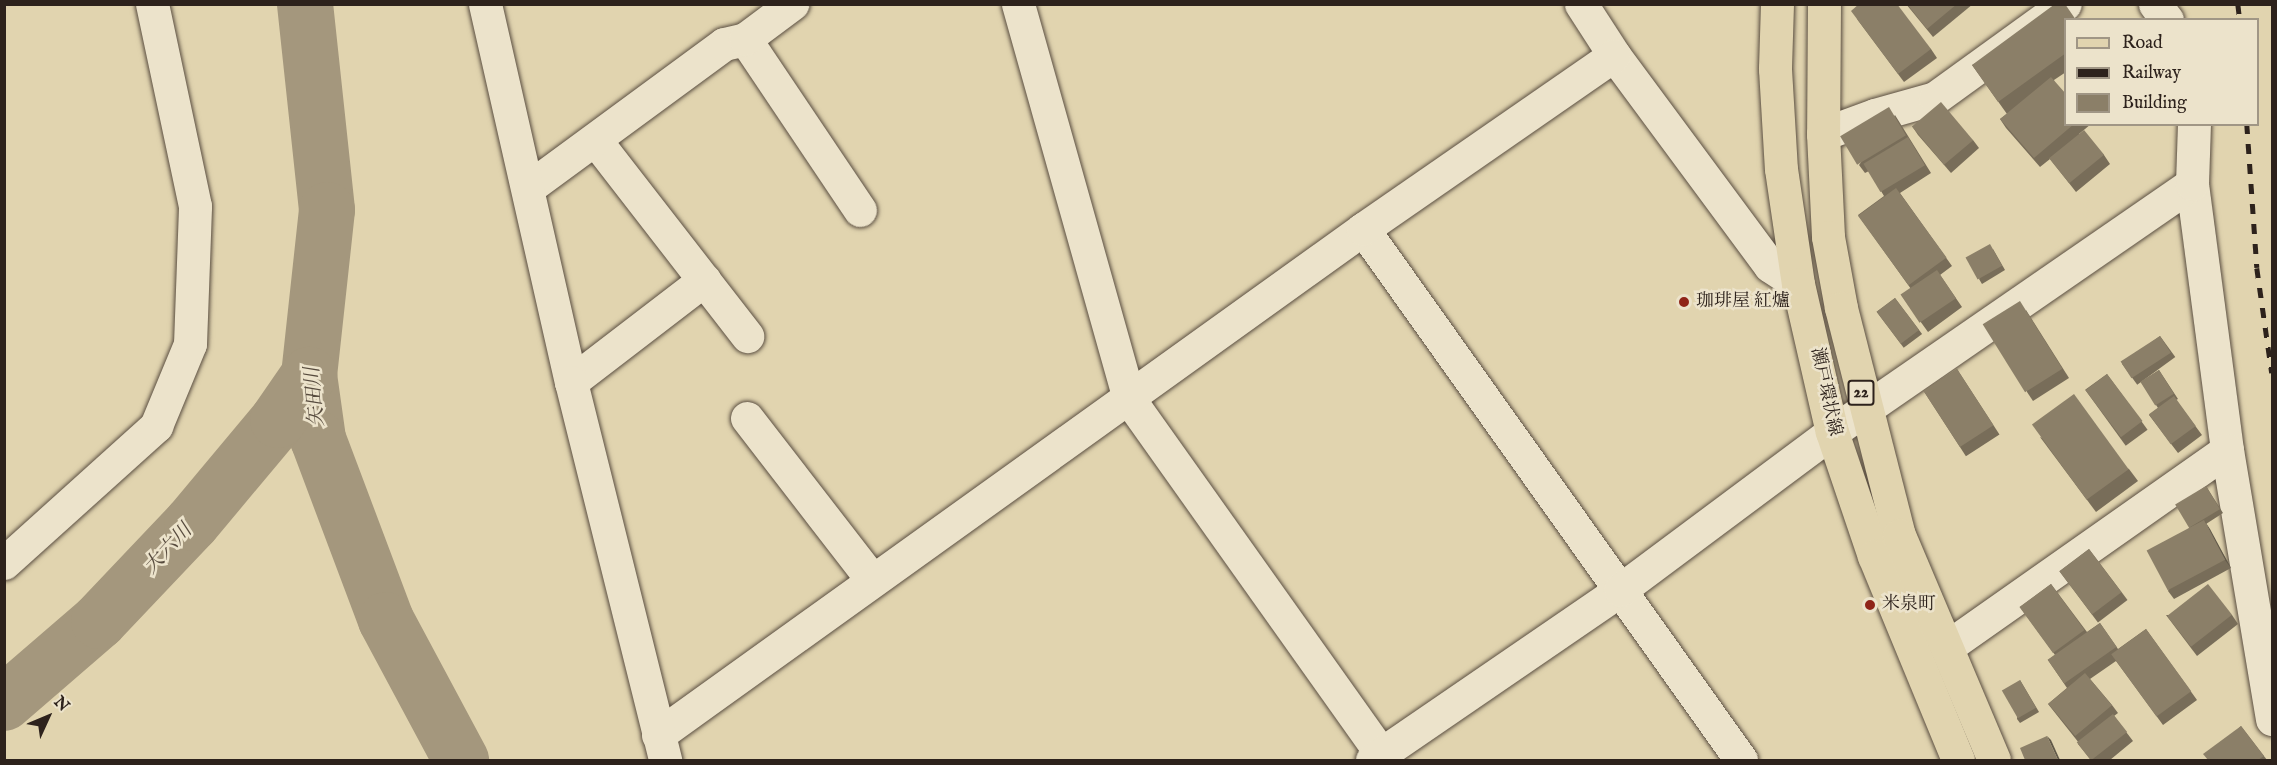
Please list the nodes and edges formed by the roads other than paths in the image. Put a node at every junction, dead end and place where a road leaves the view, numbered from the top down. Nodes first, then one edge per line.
1 (152, 4) edge
2 (486, 4) edge
3 (792, 4) edge
4 (1018, 4) edge
5 (1581, 4) edge
6 (1777, 4) edge
7 (1824, 4) edge
8 (2065, 4) edge
9 (2155, 4) edge
10 (2166, 18) edge
11 (745, 39) junction
12 (1614, 55) junction
13 (2194, 126) edge
14 (1823, 134) junction
15 (596, 141) junction
16 (2192, 184) junction
17 (528, 188) junction
18 (860, 210) dead end
19 (1363, 229) junction
20 (704, 280) junction
21 (1798, 284) junction
22 (747, 336) dead end
23 (571, 382) junction
24 (1129, 399) junction
25 (1865, 410) junction
26 (747, 418) dead end
27 (1832, 432) junction
28 (2227, 450) junction
29 (4, 563) edge
30 (872, 580) junction
31 (1620, 590) junction
32 (1947, 647) junction
33 (2272, 719) edge
34 (662, 748) edge
35 (1380, 758) edge
36 (1741, 760) edge
37 (1958, 760) edge
38 (1994, 760) edge

1 - 29 street
2 - 17 street
3 - 11 street
4 - 24 street
5 - 12 street
6 - 21 main road, 瀬戸環状線 / 22
7 - 14 main road, 瀬戸環状線 / 22
8 - 14 street
9 - 10 street
11 - 15 street
11 - 18 street
12 - 19 street
12 - 21 street
13 - 16 street
14 - 25 main road, 瀬戸環状線 / 22
15 - 17 street
15 - 20 street
16 - 25 street
16 - 28 street
17 - 23 street
19 - 24 street
19 - 31 street
20 - 22 street
20 - 23 street
21 - 27 main road, 瀬戸環状線 / 22
23 - 34 street
24 - 30 street
24 - 35 street
25 - 27 street
25 - 32 main road, 瀬戸環状線 / 22
26 - 30 street
27 - 31 street
27 - 37 main road, 瀬戸環状線 / 22
28 - 32 street
28 - 33 street
30 - 34 street
31 - 35 street
31 - 36 street
32 - 38 main road, 瀬戸環状線 / 22

